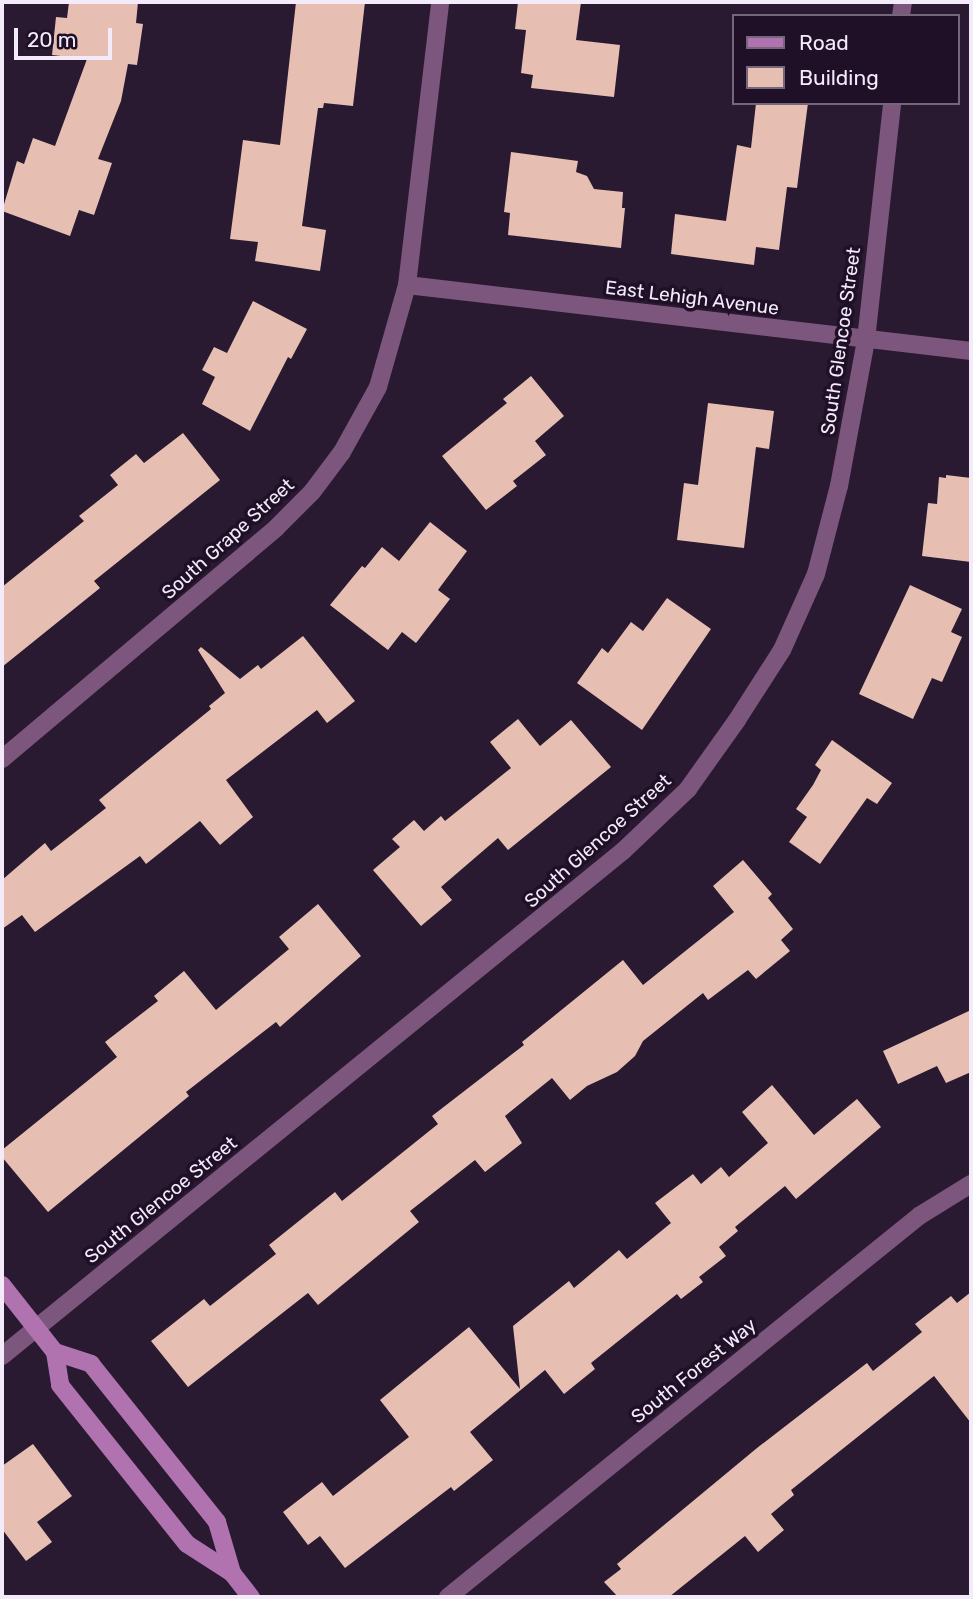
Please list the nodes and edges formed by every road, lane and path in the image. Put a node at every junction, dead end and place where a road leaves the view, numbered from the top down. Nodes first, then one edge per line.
1 (440, 2) edge
2 (892, 105) edge
3 (407, 285) junction
4 (866, 341) junction
5 (971, 351) edge
6 (2, 759) edge
7 (971, 1184) edge
8 (2, 1285) edge
9 (36, 1328) junction
10 (55, 1352) junction
11 (2, 1356) edge
12 (232, 1573) junction
13 (251, 1597) edge
14 (448, 1597) edge

1 - 3 street, South Grape Street
2 - 4 street, South Glencoe Street
3 - 4 street, East Lehigh Avenue
3 - 6 street, South Grape Street
4 - 5 street, East Lehigh Avenue
4 - 9 street, South Glencoe Street
7 - 14 street, South Forest Way
8 - 9 street
9 - 10 street
9 - 11 street, South Glencoe Street
10 - 12 street
10 - 12 street
12 - 13 street

